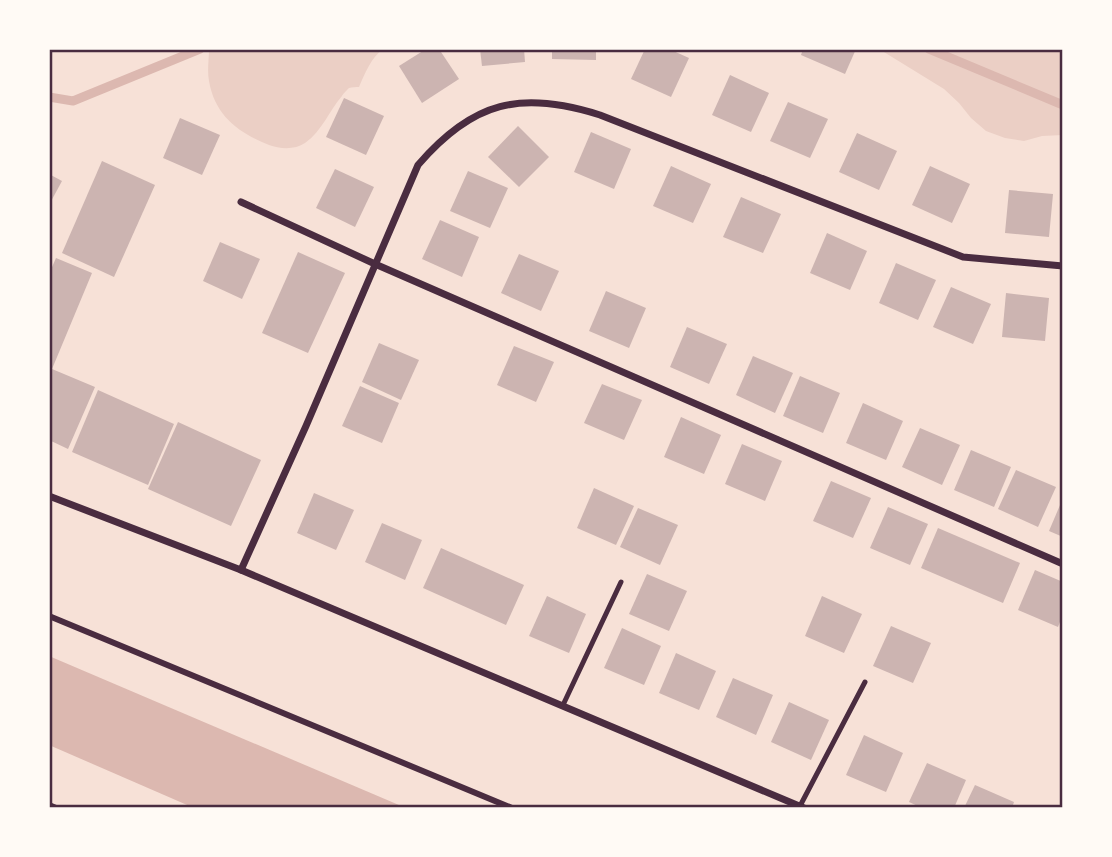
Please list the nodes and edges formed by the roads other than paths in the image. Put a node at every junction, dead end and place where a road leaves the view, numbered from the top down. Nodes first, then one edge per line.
1 (241, 202) dead end
2 (375, 264) junction
3 (1063, 267) edge
4 (49, 496) edge
5 (1063, 565) edge
6 (241, 570) junction
7 (621, 582) dead end
8 (49, 616) edge
9 (865, 682) dead end
10 (563, 705) junction
11 (49, 805) edge
12 (802, 807) edge
13 (56, 808) edge
14 (512, 808) edge

1 - 2 street
2 - 3 street
2 - 5 street
2 - 6 street
4 - 6 street
6 - 10 street
7 - 10 lane
8 - 14 street
9 - 12 lane
10 - 12 street
11 - 13 street

